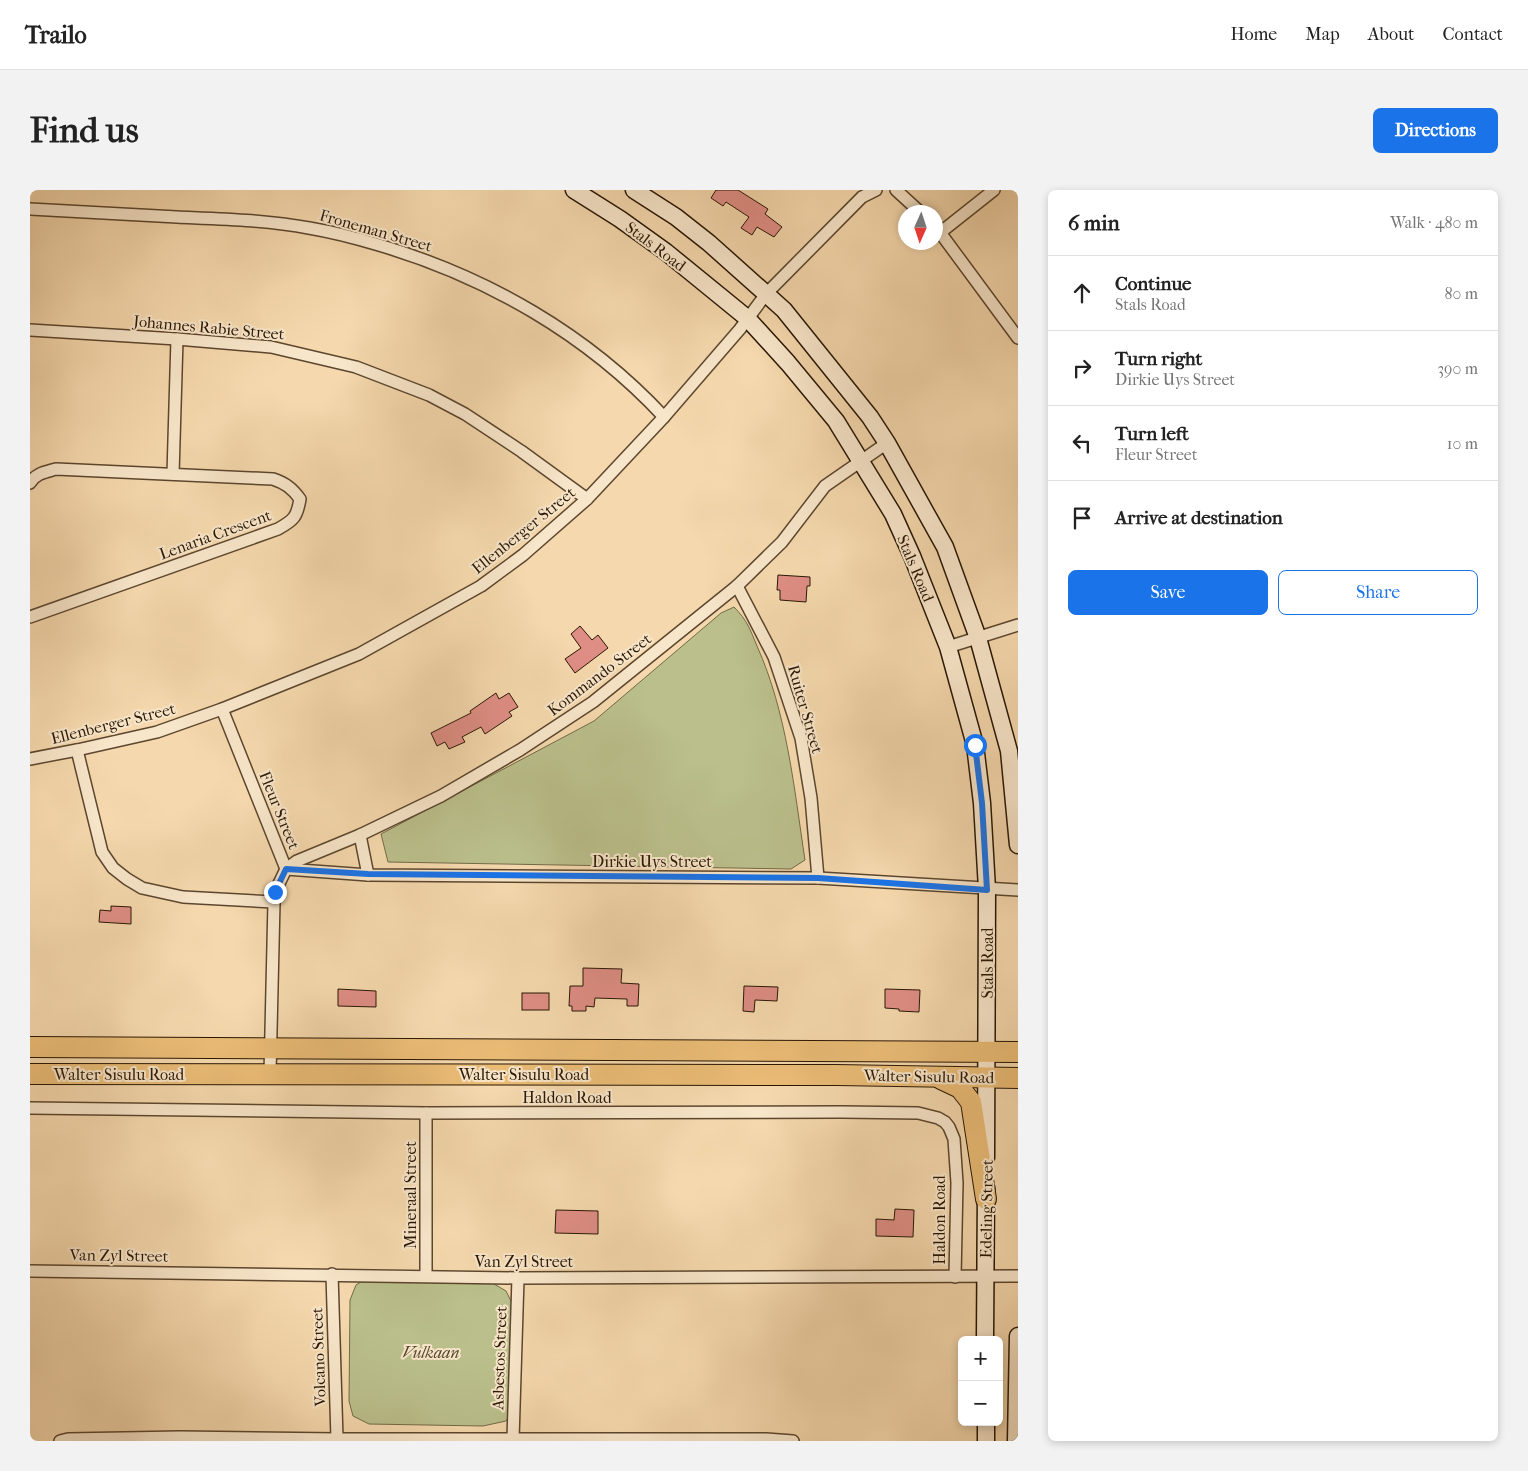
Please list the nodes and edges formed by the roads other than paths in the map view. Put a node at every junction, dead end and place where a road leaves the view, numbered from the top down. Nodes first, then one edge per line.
1 (574, 190) edge
2 (634, 190) edge
3 (876, 190) edge
4 (896, 190) edge
5 (994, 190) edge
6 (912, 205) edge
7 (30, 210) edge
8 (943, 226) edge
9 (943, 237) edge
10 (766, 294) junction
11 (747, 318) junction
12 (30, 330) edge
13 (1018, 338) edge
14 (177, 339) junction
15 (664, 416) junction
16 (887, 443) junction
17 (861, 462) junction
18 (174, 474) junction
19 (30, 483) edge
20 (587, 499) junction
21 (737, 586) junction
22 (30, 617) edge
23 (1018, 625) edge
24 (978, 638) junction
25 (948, 647) junction
26 (222, 709) junction
27 (77, 750) junction
28 (30, 759) edge
29 (360, 835) junction
30 (1018, 845) edge
31 (286, 869) junction
32 (368, 874) junction
33 (818, 878) junction
34 (987, 890) junction
35 (1018, 890) edge
36 (274, 902) junction
37 (30, 1047) edge
38 (150, 1048) junction
39 (270, 1048) junction
40 (463, 1049) junction
41 (648, 1050) junction
42 (776, 1051) junction
43 (987, 1051) junction
44 (1018, 1052) edge
45 (30, 1074) edge
46 (149, 1074) junction
47 (270, 1074) junction
48 (462, 1074) junction
49 (648, 1075) junction
50 (776, 1075) junction
51 (936, 1077) junction
52 (988, 1077) junction
53 (1018, 1078) edge
54 (30, 1108) edge
55 (426, 1113) junction
56 (986, 1199) junction
57 (30, 1271) edge
58 (332, 1274) junction
59 (426, 1276) junction
60 (985, 1276) junction
61 (1018, 1276) edge
62 (955, 1277) junction
63 (518, 1278) junction
64 (985, 1336) edge
65 (1018, 1336) edge
66 (986, 1426) edge
67 (337, 1439) junction
68 (513, 1439) junction
69 (60, 1441) edge
70 (793, 1441) edge
71 (986, 1441) edge
72 (1016, 1441) edge

1 - 11 street, Stals Road
2 - 10 street, Stals Road
3 - 10 street, Ellenberger Street
4 - 6 street
5 - 8 street
7 - 15 street, Froneman Street
9 - 13 street
10 - 11 street, Ellenberger Street
10 - 16 street, Stals Road
11 - 15 street, Ellenberger Street
11 - 17 street, Stals Road
12 - 14 street, Johannes Rabie Street
14 - 18 street
14 - 20 street, Johannes Rabie Street
15 - 20 street, Ellenberger Street
16 - 17 street, Kommando Street
16 - 24 street, Stals Road
17 - 21 street, Kommando Street
17 - 25 street, Stals Road
18 - 19 street, Lenaria Crescent
18 - 22 street, Lenaria Crescent
20 - 26 street, Ellenberger Street
21 - 29 street, Kommando Street
21 - 33 street, Ruiter Street
23 - 24 street
24 - 25 street
24 - 30 street, Stals Road
25 - 34 street, Stals Road
26 - 27 street, Ellenberger Street
26 - 31 street, Fleur Street
27 - 28 street, Ellenberger Street
27 - 36 street
29 - 31 street, Kommando Street
29 - 32 street
31 - 32 street, Dirkie Uys Street
31 - 36 street, Fleur Street
32 - 33 street, Dirkie Uys Street
33 - 34 street, Dirkie Uys Street
34 - 35 street, Dirkie Uys Street
34 - 43 street, Stals Road
36 - 39 street, Fleur Street
37 - 38 highway, Walter Sisulu Road
38 - 39 highway, Walter Sisulu Road
38 - 46 highway
39 - 40 highway, Walter Sisulu Road
39 - 47 street, Fleur Street
40 - 41 highway, Walter Sisulu Road
40 - 48 highway
41 - 42 highway, Walter Sisulu Road
41 - 49 highway
42 - 43 highway, Walter Sisulu Road
42 - 50 highway
43 - 44 highway, Walter Sisulu Road
43 - 52 street, Stals Road
45 - 46 highway, Walter Sisulu Road
46 - 47 highway, Walter Sisulu Road
47 - 48 highway, Walter Sisulu Road
48 - 49 highway, Walter Sisulu Road
49 - 50 highway, Walter Sisulu Road
50 - 51 highway, Walter Sisulu Road
51 - 52 highway, Walter Sisulu Road
51 - 56 highway
52 - 53 highway, Walter Sisulu Road
52 - 56 street, Edeling Street
54 - 55 street, Haldon Road
55 - 59 street, Mineraal Street
55 - 62 street, Haldon Road
56 - 60 street, Edeling Street
57 - 58 street, Van Zyl Street
58 - 59 street, Van Zyl Street
58 - 67 street, Volcano Street
59 - 63 street, Van Zyl Street
60 - 61 street, Van Zyl Street
60 - 62 street, Van Zyl Street
60 - 64 street, Edeling Street
62 - 63 street, Van Zyl Street
63 - 68 street, Asbestos Street
65 - 72 street
66 - 71 street
67 - 68 street
67 - 69 street
68 - 70 street

